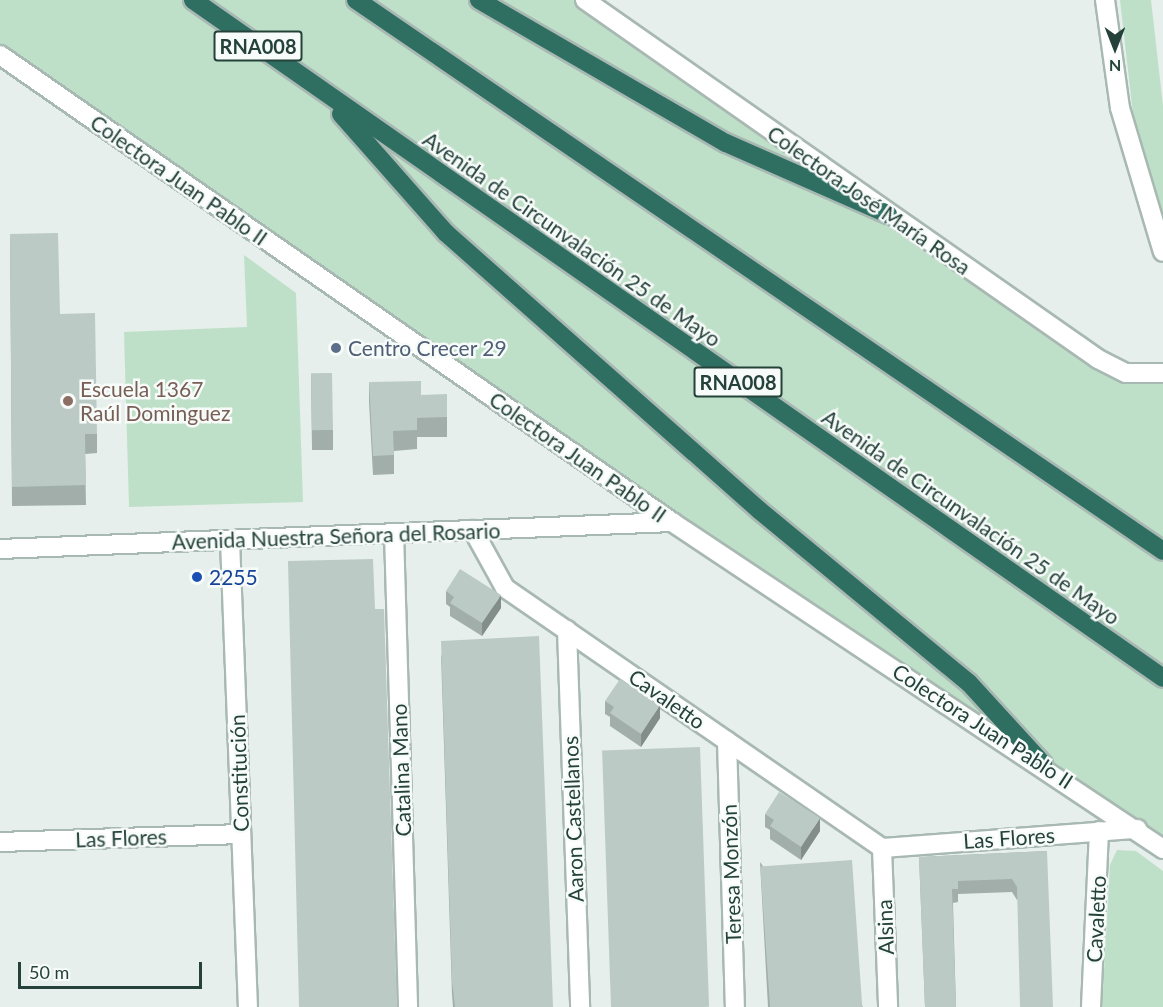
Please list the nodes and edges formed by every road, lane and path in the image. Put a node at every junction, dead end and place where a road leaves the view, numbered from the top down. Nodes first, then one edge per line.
1 (193, 0) edge
2 (356, 0) edge
3 (479, 0) edge
4 (585, 0) edge
5 (1105, 0) edge
6 (0, 55) edge
7 (322, 92) junction
8 (888, 214) junction
9 (1163, 252) edge
10 (1163, 374) edge
11 (672, 522) junction
12 (473, 530) junction
13 (394, 533) junction
14 (230, 540) junction
15 (0, 549) edge
16 (1163, 551) edge
17 (567, 630) junction
18 (1159, 675) edge
19 (727, 741) junction
20 (1043, 764) junction
21 (1137, 829) junction
22 (1099, 831) junction
23 (241, 834) junction
24 (0, 842) edge
25 (882, 848) junction
26 (1163, 849) edge
27 (248, 1007) edge
28 (408, 1007) edge
29 (580, 1007) edge
30 (735, 1007) edge
31 (888, 1007) edge
32 (1091, 1007) edge

1 - 7 highway, Avenida de Circunvalación 25 de Mayo / RNA008
2 - 16 highway
3 - 8 highway
4 - 8 street, Colectora José María Rosa
5 - 9 street
6 - 11 street, Colectora Juan Pablo II
7 - 18 highway, Avenida de Circunvalación 25 de Mayo / RNA008
7 - 20 highway
8 - 10 street, Colectora José María Rosa
11 - 12 street, Avenida Nuestra Señora del Rosario
11 - 20 street, Colectora Juan Pablo II
12 - 13 street, Avenida Nuestra Señora del Rosario
12 - 17 street, Cavaletto
13 - 14 street, Avenida Nuestra Señora del Rosario
13 - 28 street, Catalina Mano
14 - 15 street, Avenida Nuestra Señora del Rosario
14 - 23 street, Constitución
17 - 19 street, Cavaletto
17 - 29 street, Aaron Castellanos
19 - 25 street, Cavaletto
19 - 30 street, Teresa Monzón
20 - 21 street, Colectora Juan Pablo II
21 - 22 street, Las Flores
21 - 26 street, Colectora Juan Pablo II
22 - 25 street, Las Flores
22 - 32 street, Cavaletto
23 - 24 street, Las Flores
23 - 27 street, Constitución
25 - 31 street, Alsina

